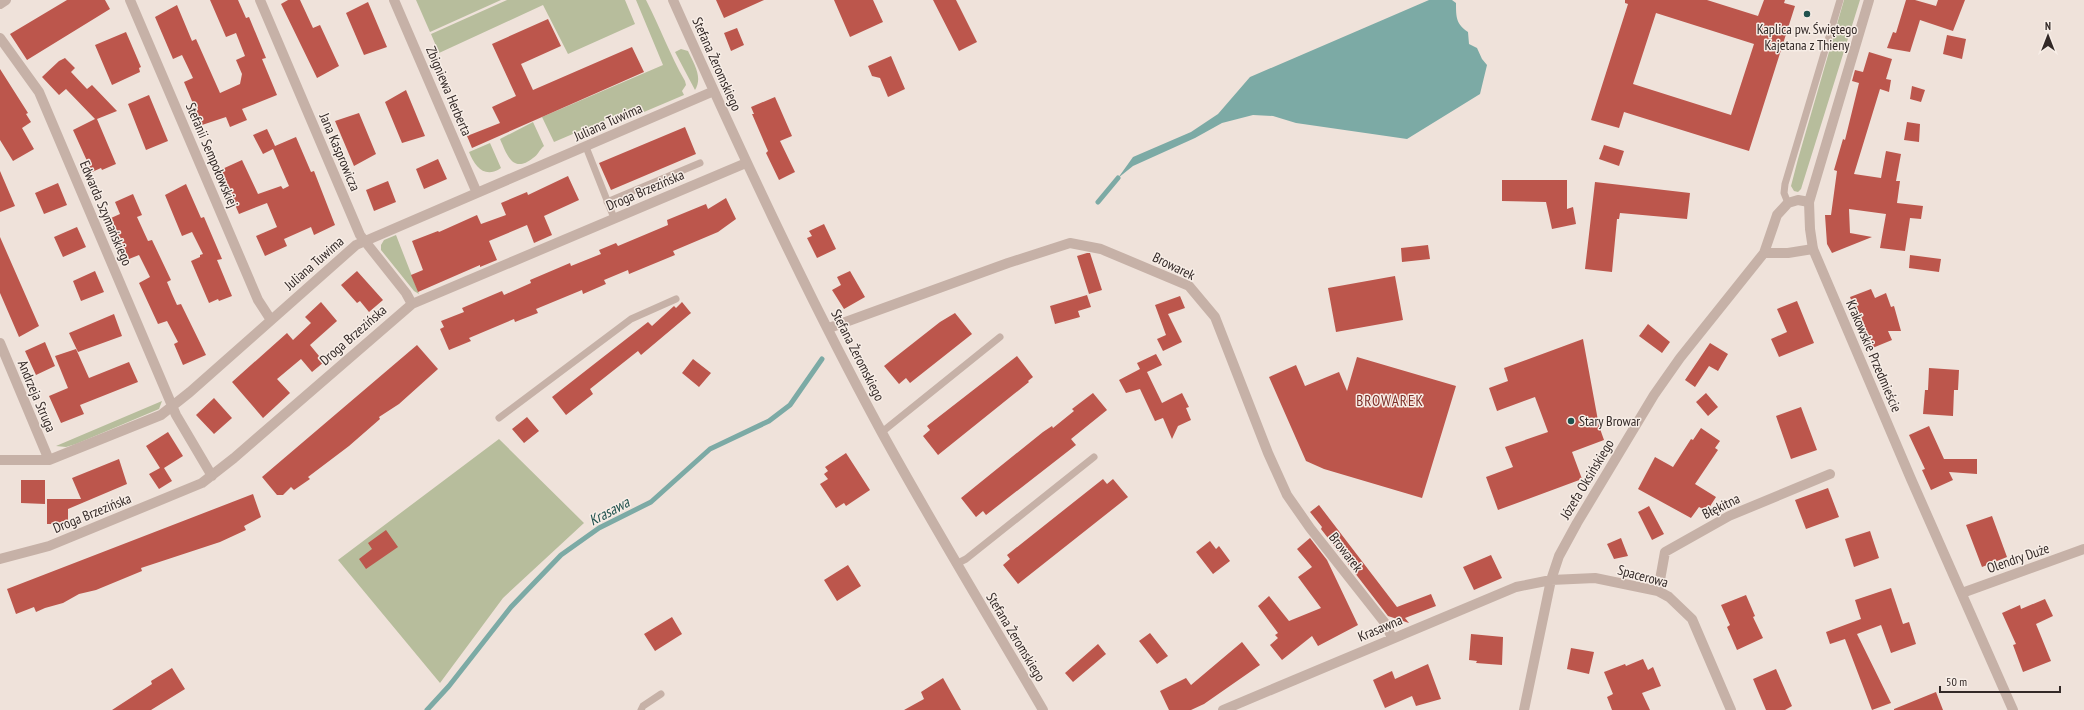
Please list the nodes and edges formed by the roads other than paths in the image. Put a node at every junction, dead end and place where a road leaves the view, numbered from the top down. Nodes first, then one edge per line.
1 (6, 0) edge
2 (130, 0) edge
3 (260, 0) edge
4 (394, 0) edge
5 (673, 0) edge
6 (1840, 0) edge
7 (1870, 0) edge
8 (0, 4) edge
9 (0, 38) edge
10 (714, 92) junction
11 (586, 147) junction
12 (700, 163) dead end
13 (746, 163) junction
14 (477, 193) junction
15 (608, 202) junction
16 (1809, 202) junction
17 (1788, 203) junction
18 (614, 218) junction
19 (365, 242) junction
20 (1813, 249) junction
21 (1764, 253) junction
22 (676, 299) dead end
23 (412, 304) junction
24 (270, 320) junction
25 (829, 328) junction
26 (1000, 337) dead end
27 (0, 344) edge
28 (172, 407) junction
29 (499, 418) dead end
30 (882, 432) junction
31 (1094, 457) dead end
32 (0, 460) edge
33 (49, 460) junction
34 (1830, 474) dead end
35 (212, 476) junction
36 (2084, 549) edge
37 (0, 559) edge
38 (956, 564) junction
39 (1551, 580) junction
40 (1658, 591) junction
41 (1962, 594) junction
42 (1392, 638) junction
43 (661, 694) dead end
44 (641, 710) edge
45 (1043, 710) edge
46 (1223, 710) edge
47 (1524, 710) edge
48 (1731, 710) edge
49 (2013, 710) edge

1 - 8 street
2 - 24 street, Stefanii Sempołowskiej
3 - 19 street, Jana Kasprowicza
4 - 14 street, Zbigniewa Herberta
5 - 10 street, Stefana Żeromskiego
6 - 17 lane
7 - 16 street, Krakowskie Przedmieście
9 - 28 street, Edwarda Szymańskiego
10 - 11 street, Juliana Tuwima
10 - 13 street, Stefana Żeromskiego
11 - 14 street, Juliana Tuwima
11 - 15 lane
12 - 15 lane
13 - 18 street, Droga Brzezińska
13 - 25 street, Stefana Żeromskiego
14 - 19 street, Juliana Tuwima
15 - 18 lane
16 - 17 street
16 - 20 street, Krakowskie Przedmieście
17 - 21 street, Józefa Oksińskiego
18 - 23 street, Droga Brzezińska
19 - 23 street, Jana Kasprowicza
19 - 24 street, Juliana Tuwima
20 - 21 street
20 - 41 street, Krakowskie Przedmieście
21 - 39 street, Józefa Oksińskiego
22 - 29 lane
23 - 35 street, Droga Brzezińska
24 - 28 street, Juliana Tuwima
25 - 30 street, Stefana Żeromskiego
25 - 42 street, Browarek
26 - 30 lane
27 - 33 street, Andrzeja Struga
28 - 33 street, Juliana Tuwima
28 - 35 street, Edwarda Szymańskiego
30 - 38 street, Stefana Żeromskiego
31 - 38 lane
32 - 33 street, Juliana Tuwima
34 - 40 street, Błękitna
35 - 37 street, Droga Brzezińska
36 - 41 street, Olendry Duże
38 - 45 street, Stefana Żeromskiego
39 - 40 street, Spacerowa
39 - 42 street, Krasawna
39 - 47 street, Józefa Oksińskiego
40 - 48 street, Spacerowa
41 - 49 street, Krakowskie Przedmieście
42 - 46 street, Krasawna
43 - 44 lane

